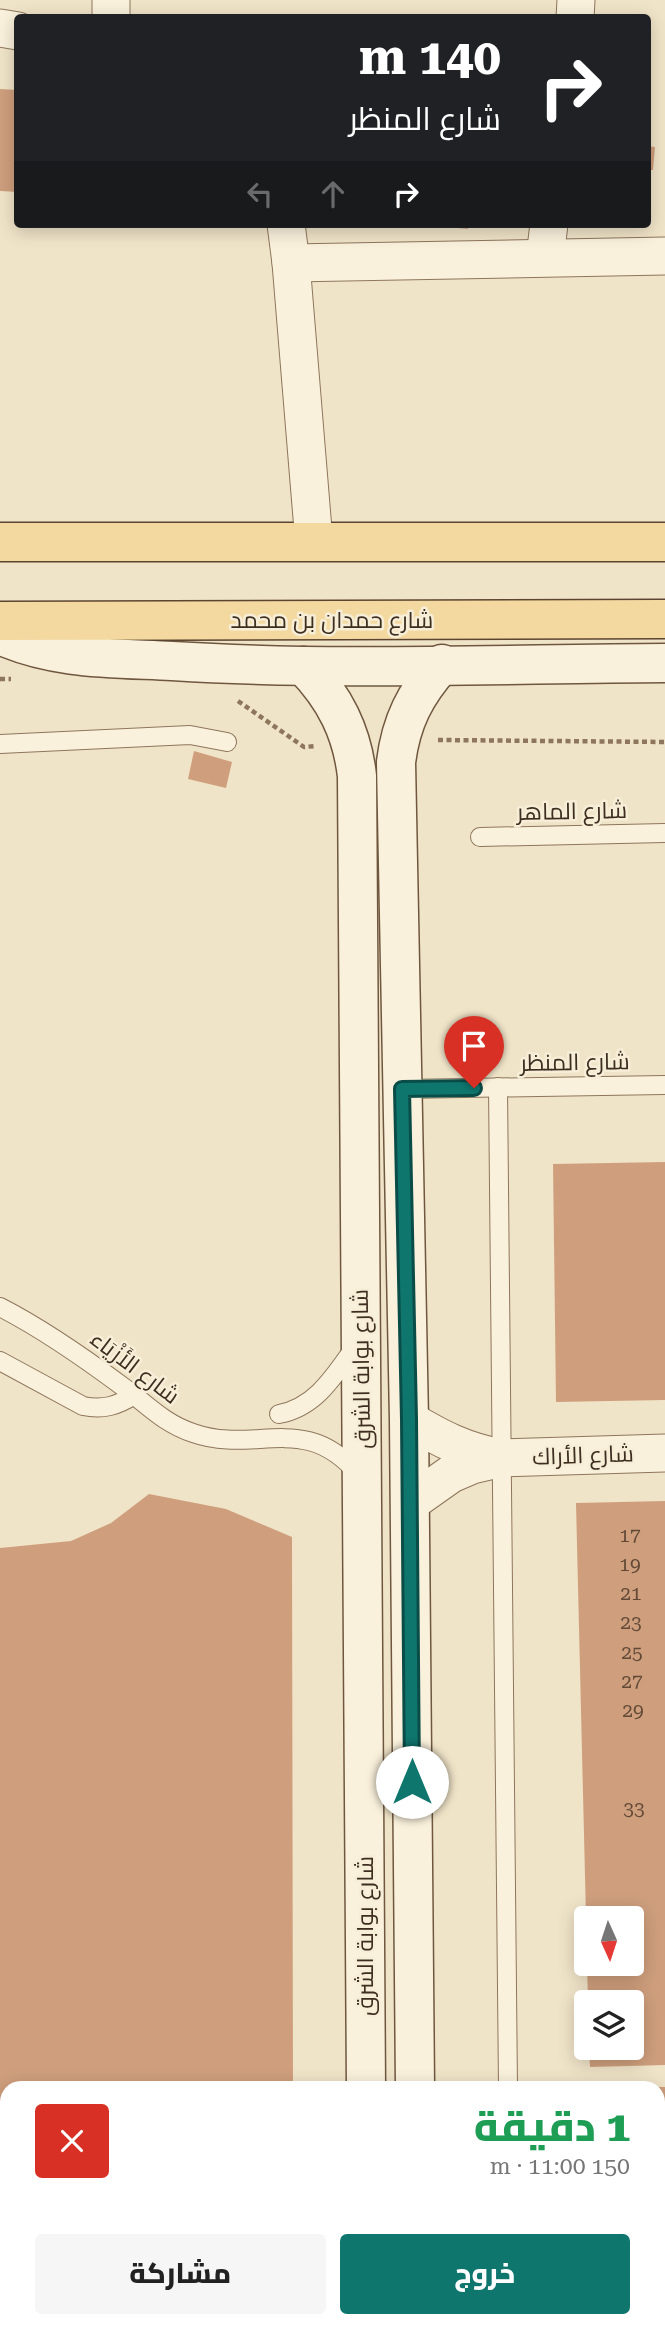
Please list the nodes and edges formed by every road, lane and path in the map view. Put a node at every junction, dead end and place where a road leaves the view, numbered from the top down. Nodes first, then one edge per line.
1 (287, 228) edge
2 (547, 241) edge
3 (665, 256) edge
4 (291, 263) junction
5 (0, 542) edge
6 (314, 542) junction
7 (665, 542) edge
8 (665, 619) edge
9 (0, 621) edge
10 (0, 635) edge
11 (665, 663) edge
12 (442, 664) junction
13 (304, 666) junction
14 (0, 679) edge
15 (13, 679) dead end
16 (230, 698) dead end
17 (399, 740) junction
18 (227, 742) dead end
19 (665, 742) edge
20 (0, 744) edge
21 (352, 744) junction
22 (665, 833) edge
23 (480, 837) dead end
24 (665, 1085) edge
25 (498, 1087) junction
26 (402, 1089) junction
27 (0, 1307) edge
28 (361, 1338) junction
29 (0, 1361) edge
30 (134, 1395) junction
31 (279, 1414) dead end
32 (409, 1419) junction
33 (665, 1453) edge
34 (502, 1458) junction
35 (362, 1479) junction
36 (410, 1503) junction
37 (366, 2081) edge
38 (415, 2081) edge
39 (508, 2081) edge

1 - 4 street
2 - 3 street
2 - 4 street
4 - 6 street
5 - 6 main road
6 - 7 main road
8 - 9 main road, شارع حمدان بن محمد
10 - 13 street
11 - 12 street
12 - 13 street
12 - 17 street, شارع بوابة الشرق
13 - 21 street, شارع بوابة الشرق
14 - 15 path
16 - 21 path
17 - 19 path
17 - 26 street, شارع بوابة الشرق
18 - 20 lane
21 - 28 street, شارع بوابة الشرق
22 - 23 lane, شارع الماهر
24 - 25 lane, شارع المنظر
25 - 26 lane, شارع المنظر
25 - 34 lane
26 - 32 street, شارع بوابة الشرق
27 - 30 lane, شارع الأَزْيَاء
28 - 31 lane
28 - 35 street, شارع بوابة الشرق
29 - 30 lane
30 - 35 lane, شارع الأَزْيَاء
32 - 34 street, شارع الأراك
32 - 36 street, شارع بوابة الشرق
33 - 34 street, شارع الأراك
34 - 36 street, شارع الأراك
34 - 39 lane
35 - 37 street, شارع بوابة الشرق
36 - 38 street, شارع بوابة الشرق

